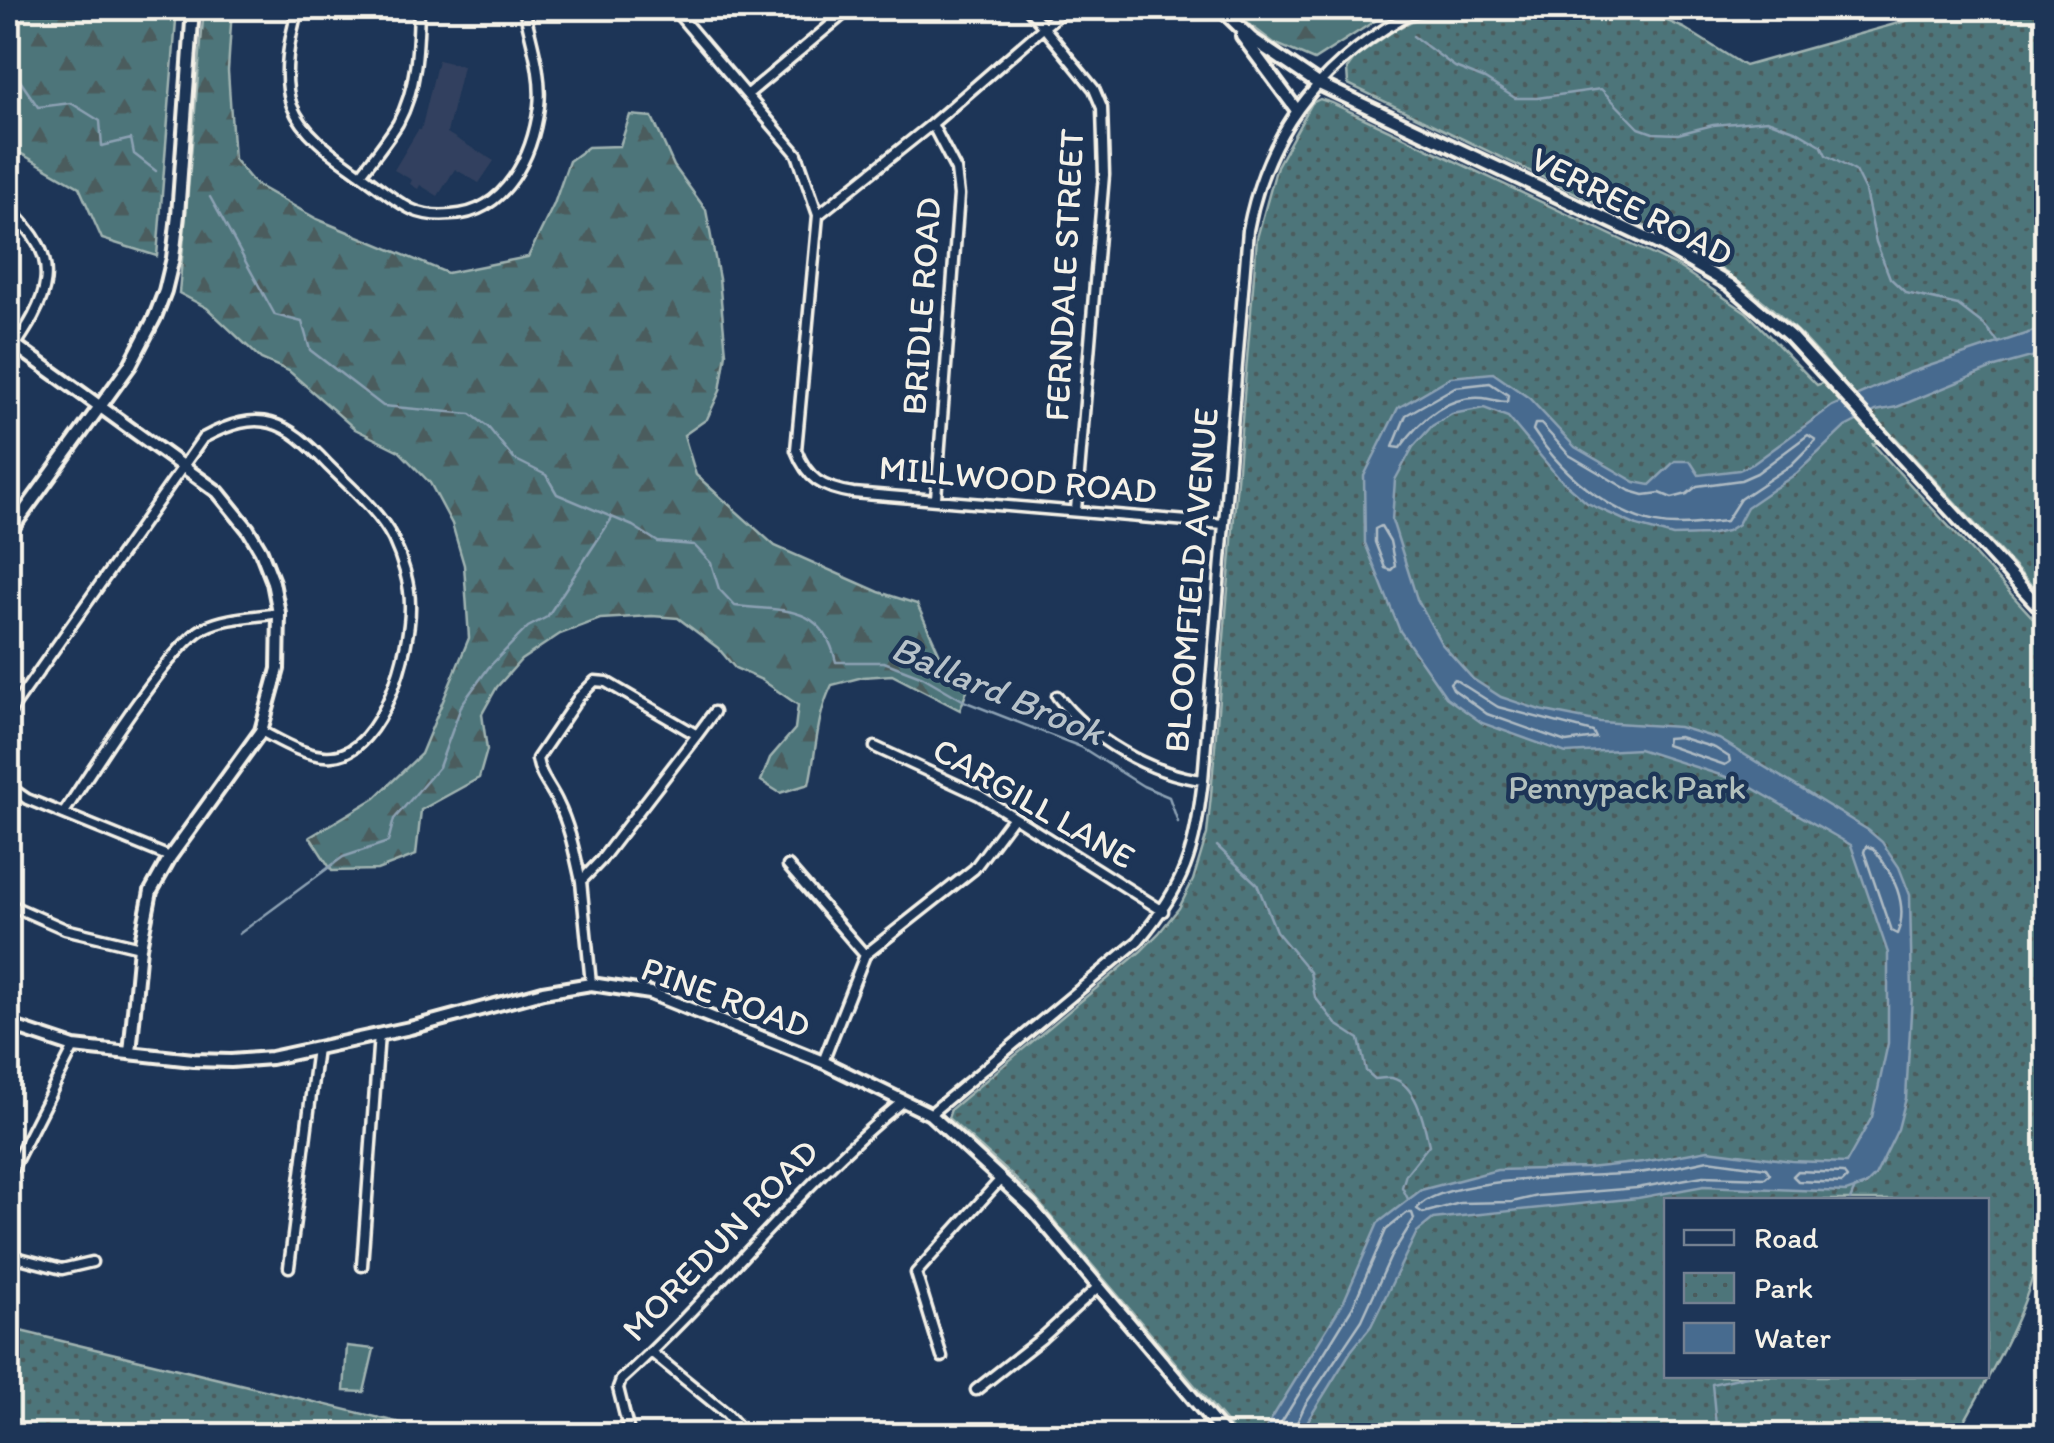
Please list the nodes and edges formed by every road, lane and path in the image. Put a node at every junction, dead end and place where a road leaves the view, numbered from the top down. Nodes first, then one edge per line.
1 (192, 8) edge
2 (298, 8) edge
3 (420, 8) edge
4 (524, 8) edge
5 (672, 8) edge
6 (851, 8) edge
7 (1028, 8) edge
8 (1066, 8) edge
9 (1220, 8) edge
10 (1420, 8) edge
11 (1233, 23) junction
12 (1044, 26) junction
13 (1317, 84) junction
14 (747, 95) junction
15 (1296, 109) junction
16 (932, 124) junction
17 (361, 174) junction
18 (8, 208) edge
19 (818, 216) junction
20 (11, 343) edge
21 (8, 356) edge
22 (99, 406) junction
23 (184, 467) junction
24 (936, 498) junction
25 (1076, 510) junction
26 (1224, 524) junction
27 (8, 534) edge
28 (279, 613) junction
29 (2046, 614) edge
30 (1057, 696) dead end
31 (714, 712) dead end
32 (8, 715) edge
33 (261, 731) junction
34 (697, 735) junction
35 (875, 747) dead end
36 (1202, 780) junction
37 (8, 786) edge
38 (65, 811) junction
39 (1013, 817) junction
40 (170, 857) junction
41 (788, 866) dead end
42 (581, 881) junction
43 (8, 904) edge
44 (1163, 911) junction
45 (140, 947) junction
46 (865, 955) junction
47 (591, 984) junction
48 (8, 1025) edge
49 (379, 1034) junction
50 (74, 1047) junction
51 (317, 1048) junction
52 (130, 1054) junction
53 (823, 1062) junction
54 (903, 1101) junction
55 (930, 1114) junction
56 (8, 1177) edge
57 (1001, 1179) junction
58 (8, 1255) edge
59 (92, 1262) dead end
60 (289, 1266) dead end
61 (362, 1266) dead end
62 (1099, 1286) junction
63 (652, 1353) junction
64 (942, 1356) dead end
65 (976, 1390) dead end
66 (630, 1436) edge
67 (740, 1436) edge
68 (1225, 1436) edge

1 - 22 street
2 - 17 street
3 - 17 street
4 - 17 street
5 - 14 street
6 - 14 street
7 - 12 street, FERNDALE STREET
8 - 12 street
9 - 11 street, VERREE ROAD
10 - 13 street, BLOOMFIELD AVENUE
11 - 13 street, VERREE ROAD
11 - 15 street
12 - 16 street
12 - 25 street, FERNDALE STREET
13 - 15 street, BLOOMFIELD AVENUE
13 - 29 street, VERREE ROAD
14 - 19 street
15 - 26 street, BLOOMFIELD AVENUE
16 - 19 street
16 - 24 street, BRIDLE ROAD
18 - 20 street
19 - 24 street, MILLWOOD ROAD
20 - 21 street
20 - 22 street
22 - 23 street
22 - 27 street
23 - 28 street
23 - 32 street
23 - 33 street
24 - 25 street, MILLWOOD ROAD
25 - 26 street, MILLWOOD ROAD
26 - 36 street, BLOOMFIELD AVENUE
28 - 33 street
28 - 38 street
30 - 36 street
31 - 34 street
33 - 40 street
34 - 42 street
34 - 42 street
35 - 39 street, CARGILL LANE
36 - 44 street, BLOOMFIELD AVENUE
37 - 38 street
38 - 40 street
39 - 44 street, CARGILL LANE
39 - 46 street
40 - 45 street
41 - 46 street
42 - 47 street
43 - 45 street
44 - 55 street, BLOOMFIELD AVENUE
45 - 52 street
46 - 53 street
47 - 49 street, PINE ROAD
47 - 53 street, PINE ROAD
48 - 50 street, PINE ROAD
49 - 51 street, PINE ROAD
49 - 61 street
50 - 52 street, PINE ROAD
50 - 56 street
51 - 52 street, PINE ROAD
51 - 60 street
53 - 54 street, PINE ROAD
54 - 55 street, PINE ROAD
54 - 63 street, MOREDUN ROAD
55 - 57 street, PINE ROAD
57 - 62 street, PINE ROAD
57 - 64 street
58 - 59 street
62 - 65 street
62 - 68 street, PINE ROAD
63 - 66 street, MOREDUN ROAD
63 - 67 street

